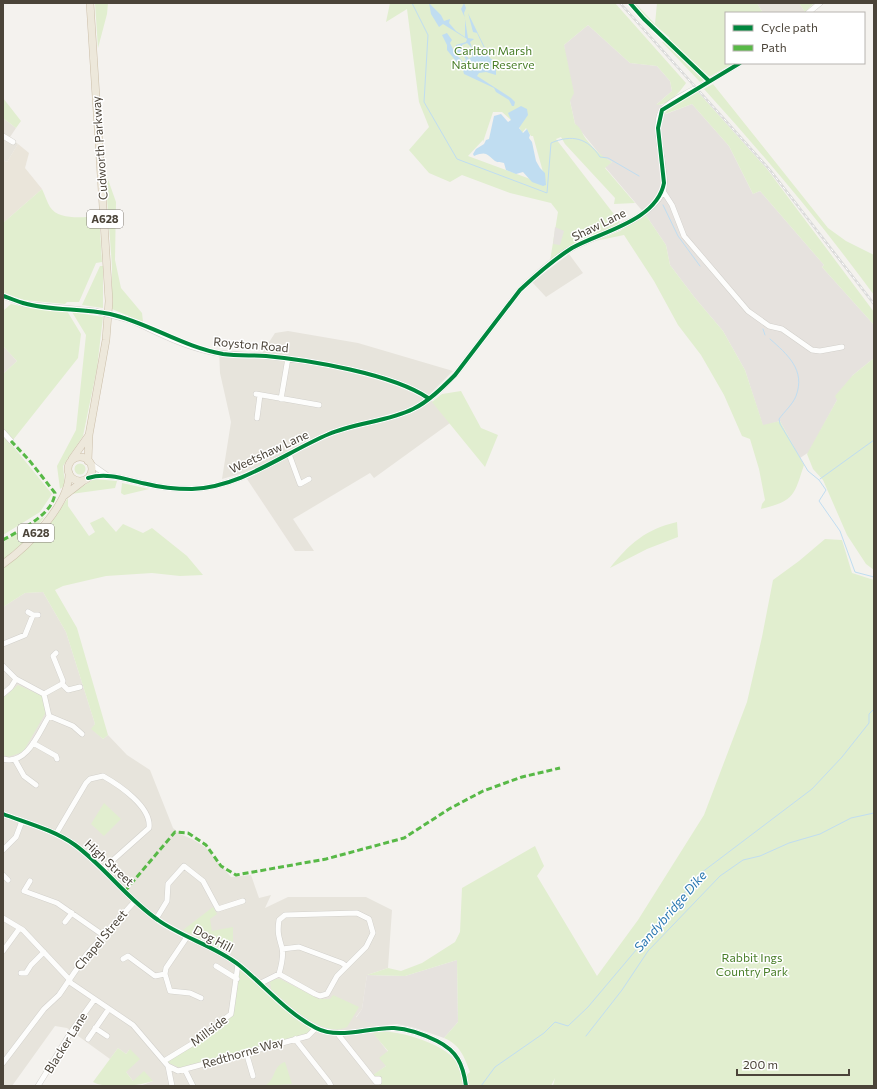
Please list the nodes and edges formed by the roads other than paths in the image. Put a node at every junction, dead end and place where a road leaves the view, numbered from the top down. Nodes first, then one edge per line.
1 (90, 3) edge
2 (820, 3) edge
3 (809, 12) edge
4 (738, 64) edge
5 (702, 85) dead end
6 (694, 89) dead end
7 (3, 136) edge
8 (12, 142) dead end
9 (663, 191) junction
10 (3, 296) edge
11 (842, 346) dead end
12 (288, 358) junction
13 (428, 398) junction
14 (281, 399) junction
15 (319, 405) dead end
16 (257, 418) dead end
17 (3, 432) edge
18 (89, 435) junction
19 (11, 441) dead end
20 (289, 454) junction
21 (71, 462) junction
22 (90, 462) junction
23 (69, 473) junction
24 (108, 476) junction
25 (86, 479) junction
26 (309, 480) dead end
27 (63, 497) junction
28 (3, 564) edge
29 (33, 614) dead end
30 (3, 644) edge
31 (56, 653) dead end
32 (3, 666) edge
33 (16, 679) junction
34 (62, 684) junction
35 (80, 687) dead end
36 (3, 694) edge
37 (44, 694) junction
38 (49, 716) junction
39 (82, 734) dead end
40 (33, 743) junction
41 (3, 759) edge
42 (57, 759) dead end
43 (15, 760) junction
44 (36, 785) dead end
45 (3, 814) edge
46 (22, 821) junction
47 (56, 834) junction
48 (3, 850) edge
49 (103, 869) junction
50 (3, 875) edge
51 (8, 880) dead end
52 (30, 881) dead end
53 (135, 900) junction
54 (243, 901) dead end
55 (72, 913) junction
56 (3, 918) edge
57 (156, 919) junction
58 (65, 922) dead end
59 (19, 928) junction
60 (103, 935) junction
61 (187, 936) junction
62 (282, 949) junction
63 (3, 951) edge
64 (44, 952) junction
65 (123, 959) dead end
66 (238, 964) junction
67 (216, 966) dead end
68 (346, 966) junction
69 (21, 973) dead end
70 (165, 974) junction
71 (279, 974) junction
72 (237, 979) junction
73 (69, 981) junction
74 (261, 983) junction
75 (201, 998) dead end
76 (94, 1000) junction
77 (108, 1010) junction
78 (95, 1028) junction
79 (316, 1028) junction
80 (337, 1033) junction
81 (107, 1036) dead end
82 (88, 1039) dead end
83 (295, 1039) junction
84 (246, 1052) junction
85 (164, 1060) junction
86 (3, 1062) edge
87 (168, 1066) junction
88 (185, 1070) junction
89 (253, 1076) dead end
90 (374, 1079) dead end
91 (38, 1086) edge
92 (172, 1086) edge
93 (193, 1086) edge
94 (331, 1086) edge
95 (466, 1086) edge

1 - 18 highway, Cudworth Parkway / A628
2 - 3 street
4 - 5 street
6 - 9 street
7 - 8 street
9 - 11 street
9 - 13 street, Shaw Lane
10 - 12 street, Royston Road, bridge
12 - 13 street, Royston Road
12 - 14 street
13 - 20 street, Weetshaw Lane
14 - 15 street
14 - 16 street
17 - 19 street
18 - 21 highway, Cudworth Parkway / A628
18 - 22 highway, Cudworth Parkway / A628
20 - 24 street, Weetshaw Lane
20 - 26 street
21 - 22 highway
21 - 23 highway, Cudworth Parkway / A628
22 - 24 street, Weetshaw Lane
22 - 25 highway, Cudworth Parkway / A628
23 - 25 highway
23 - 27 highway, Cudworth Parkway / A628
24 - 25 street, Weetshaw Lane
25 - 27 highway, Cudworth Parkway / A628
27 - 28 highway, Cudworth Parkway / A628
29 - 30 street
31 - 34 street
32 - 33 street
33 - 36 street
33 - 37 street
34 - 35 street
34 - 37 street
37 - 38 street
38 - 39 street
38 - 40 street
40 - 42 street
40 - 43 street
41 - 43 street
43 - 44 street
45 - 46 street, High Street
46 - 47 street, High Street
46 - 48 street
47 - 49 street, High Street
47 - 49 street
49 - 53 street, High Street
50 - 51 street
52 - 55 street
53 - 57 street, Dog Hill
53 - 60 street, Chapel Street
54 - 57 street
55 - 58 street
55 - 60 street
56 - 59 street
57 - 61 street, Dog Hill
59 - 63 street
59 - 64 street
60 - 73 street, Chapel Street
61 - 66 street, Dog Hill
61 - 70 street
62 - 68 street
62 - 68 street
62 - 71 street
64 - 69 street
64 - 73 street
65 - 70 street
66 - 72 street, Millside
66 - 74 street, Dog Hill
67 - 72 street
68 - 71 street
70 - 75 street
71 - 74 street
72 - 85 street, Millside
73 - 76 street
73 - 86 street, Chapel Street
74 - 79 street, Dog Hill
76 - 77 street
76 - 91 street, Blacker Lane
77 - 78 street
77 - 85 street
78 - 81 street
78 - 82 street
79 - 80 street
79 - 83 street, Redthorne Way
80 - 90 street
80 - 95 street
83 - 84 street, Redthorne Way
83 - 94 street
84 - 88 street, Redthorne Way
84 - 89 street
85 - 87 street
87 - 88 street, Redthorne Way
87 - 92 street
88 - 93 street

